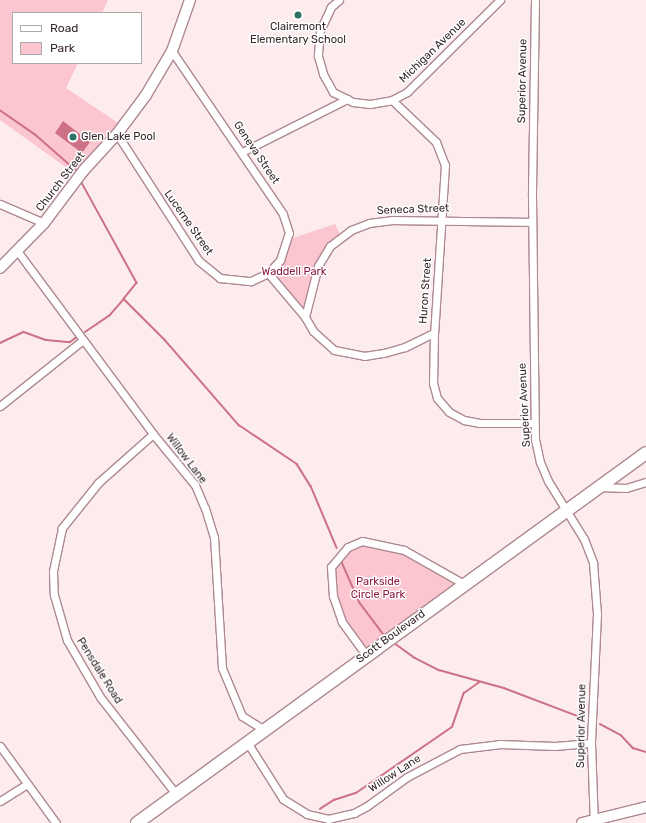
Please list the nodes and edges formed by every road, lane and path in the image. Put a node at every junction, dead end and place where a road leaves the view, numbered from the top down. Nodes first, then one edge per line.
1 (190, 0) edge
2 (339, 0) edge
3 (500, 0) edge
4 (535, 0) edge
5 (172, 51) junction
6 (347, 99) junction
7 (392, 100) junction
8 (117, 134) junction
9 (242, 152) junction
10 (0, 204) edge
11 (443, 219) junction
12 (532, 222) junction
13 (44, 223) junction
14 (18, 252) junction
15 (0, 268) edge
16 (268, 274) junction
17 (305, 317) junction
18 (434, 333) junction
19 (83, 340) junction
20 (0, 406) edge
21 (534, 423) junction
22 (153, 434) junction
23 (646, 453) edge
24 (646, 482) edge
25 (599, 487) junction
26 (566, 511) junction
27 (464, 584) junction
28 (366, 655) junction
29 (264, 730) junction
30 (247, 742) junction
31 (591, 743) junction
32 (0, 746) edge
33 (27, 784) junction
34 (176, 794) junction
35 (0, 801) edge
36 (646, 807) edge
37 (328, 821) edge
38 (594, 821) edge
39 (56, 823) edge
40 (137, 823) edge
41 (582, 823) edge

1 - 5 main road, Church Street
2 - 6 street
3 - 7 street, Michigan Avenue
4 - 12 street, Superior Avenue
5 - 8 main road, Church Street
5 - 9 street, Geneva Street
6 - 7 street, Michigan Avenue
6 - 9 street
7 - 11 street, Huron Street
8 - 13 main road, Church Street
8 - 16 street, Lucerne Street
9 - 16 street, Geneva Street
10 - 13 street
11 - 12 street, Seneca Street
11 - 17 street, Seneca Street
11 - 18 street, Huron Street
12 - 21 street, Superior Avenue
13 - 14 main road, Church Street
14 - 15 main road, Church Street
14 - 19 street, Willow Lane
16 - 17 street
17 - 18 street
18 - 21 street, Huron Street
19 - 20 street
19 - 22 street, Willow Lane
21 - 26 street, Superior Avenue
22 - 29 street, Willow Lane
22 - 34 street, Pensdale Road
23 - 25 highway, Scott Boulevard
24 - 25 street
25 - 26 highway, Scott Boulevard
26 - 27 highway, Scott Boulevard
26 - 31 street, Superior Avenue
27 - 28 highway, Scott Boulevard
27 - 28 street
28 - 29 highway, Scott Boulevard
29 - 30 highway, Scott Boulevard
30 - 34 highway, Scott Boulevard
30 - 37 street, Willow Lane
31 - 37 street, Willow Lane
31 - 38 street, Superior Avenue
32 - 33 street
33 - 35 street
33 - 39 street
34 - 40 highway, Scott Boulevard
36 - 38 main road
38 - 41 main road

